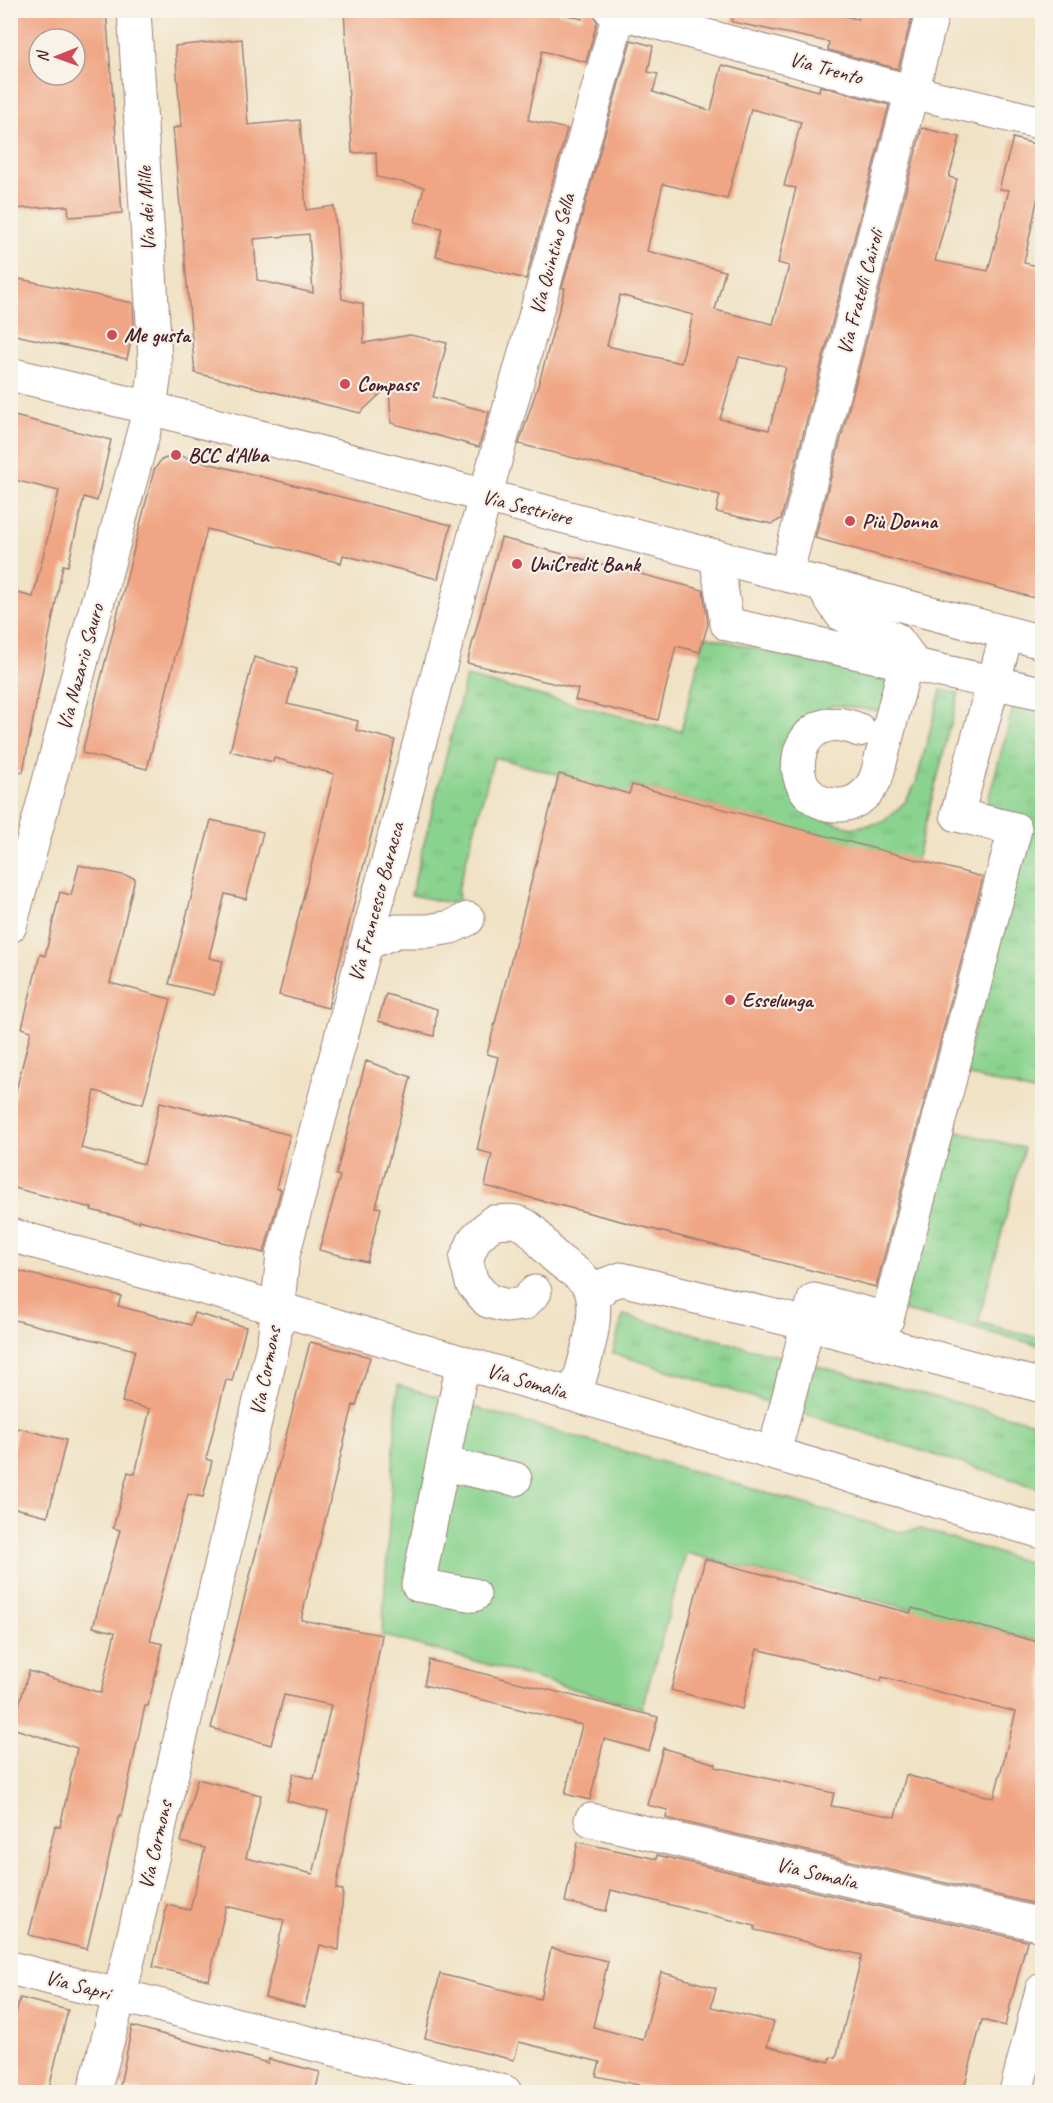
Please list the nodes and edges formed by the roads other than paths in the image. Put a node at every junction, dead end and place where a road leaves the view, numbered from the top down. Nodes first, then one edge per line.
1 (134, 10) edge
2 (933, 10) edge
3 (616, 11) edge
4 (912, 92) junction
5 (1042, 123) edge
6 (10, 374) edge
7 (150, 408) junction
8 (485, 497) junction
9 (716, 556) junction
10 (786, 574) junction
11 (820, 583) junction
12 (1007, 633) junction
13 (1042, 642) edge
14 (906, 662) junction
15 (993, 682) junction
16 (1042, 693) edge
17 (859, 730) dead end
18 (468, 919) dead end
19 (10, 926) edge
20 (365, 944) junction
21 (10, 1235) edge
22 (535, 1292) dead end
23 (594, 1299) junction
24 (276, 1308) junction
25 (808, 1324) junction
26 (463, 1362) junction
27 (1042, 1386) edge
28 (574, 1395) junction
29 (774, 1454) junction
30 (443, 1464) junction
31 (515, 1479) dead end
32 (1042, 1532) edge
33 (474, 1595) dead end
34 (591, 1820) dead end
35 (1042, 1925) edge
36 (10, 1968) edge
37 (1042, 1990) edge
38 (120, 1994) junction
39 (94, 2092) edge
40 (505, 2092) edge
41 (1016, 2092) edge

1 - 7 street, Via dei Mille
2 - 4 street, Via Fratelli Cairoli
3 - 4 street, Via Trento
3 - 8 street, Via Quintino Sella
4 - 5 street, Via Trento
4 - 10 street, Via Fratelli Cairoli
6 - 7 street, Via Sestriere
7 - 8 street, Via Sestriere
7 - 19 street, Via Nazario Sauro
8 - 9 street, Via Sestriere
8 - 20 street, Via Francesco Baracca
9 - 10 street, Via Sestriere
9 - 14 street
10 - 11 street, Via Sestriere
11 - 12 street, Via Sestriere
11 - 14 street
12 - 13 street, Via Sestriere
12 - 15 street
14 - 15 street
14 - 17 street
15 - 16 street
15 - 25 street
18 - 20 street
20 - 24 street, Via Francesco Baracca
21 - 24 street, Via Somalia
22 - 23 street
23 - 25 street
23 - 28 street
24 - 26 street, Via Somalia
24 - 38 street, Via Cormons
25 - 27 street
25 - 29 street
26 - 28 street, Via Somalia
26 - 30 street
28 - 29 street, Via Somalia
29 - 32 street, Via Somalia
30 - 31 street
30 - 33 street
34 - 35 street, Via Somalia
36 - 38 street, Via Sapri
37 - 41 street
38 - 39 street, Via Sapri
38 - 40 street

